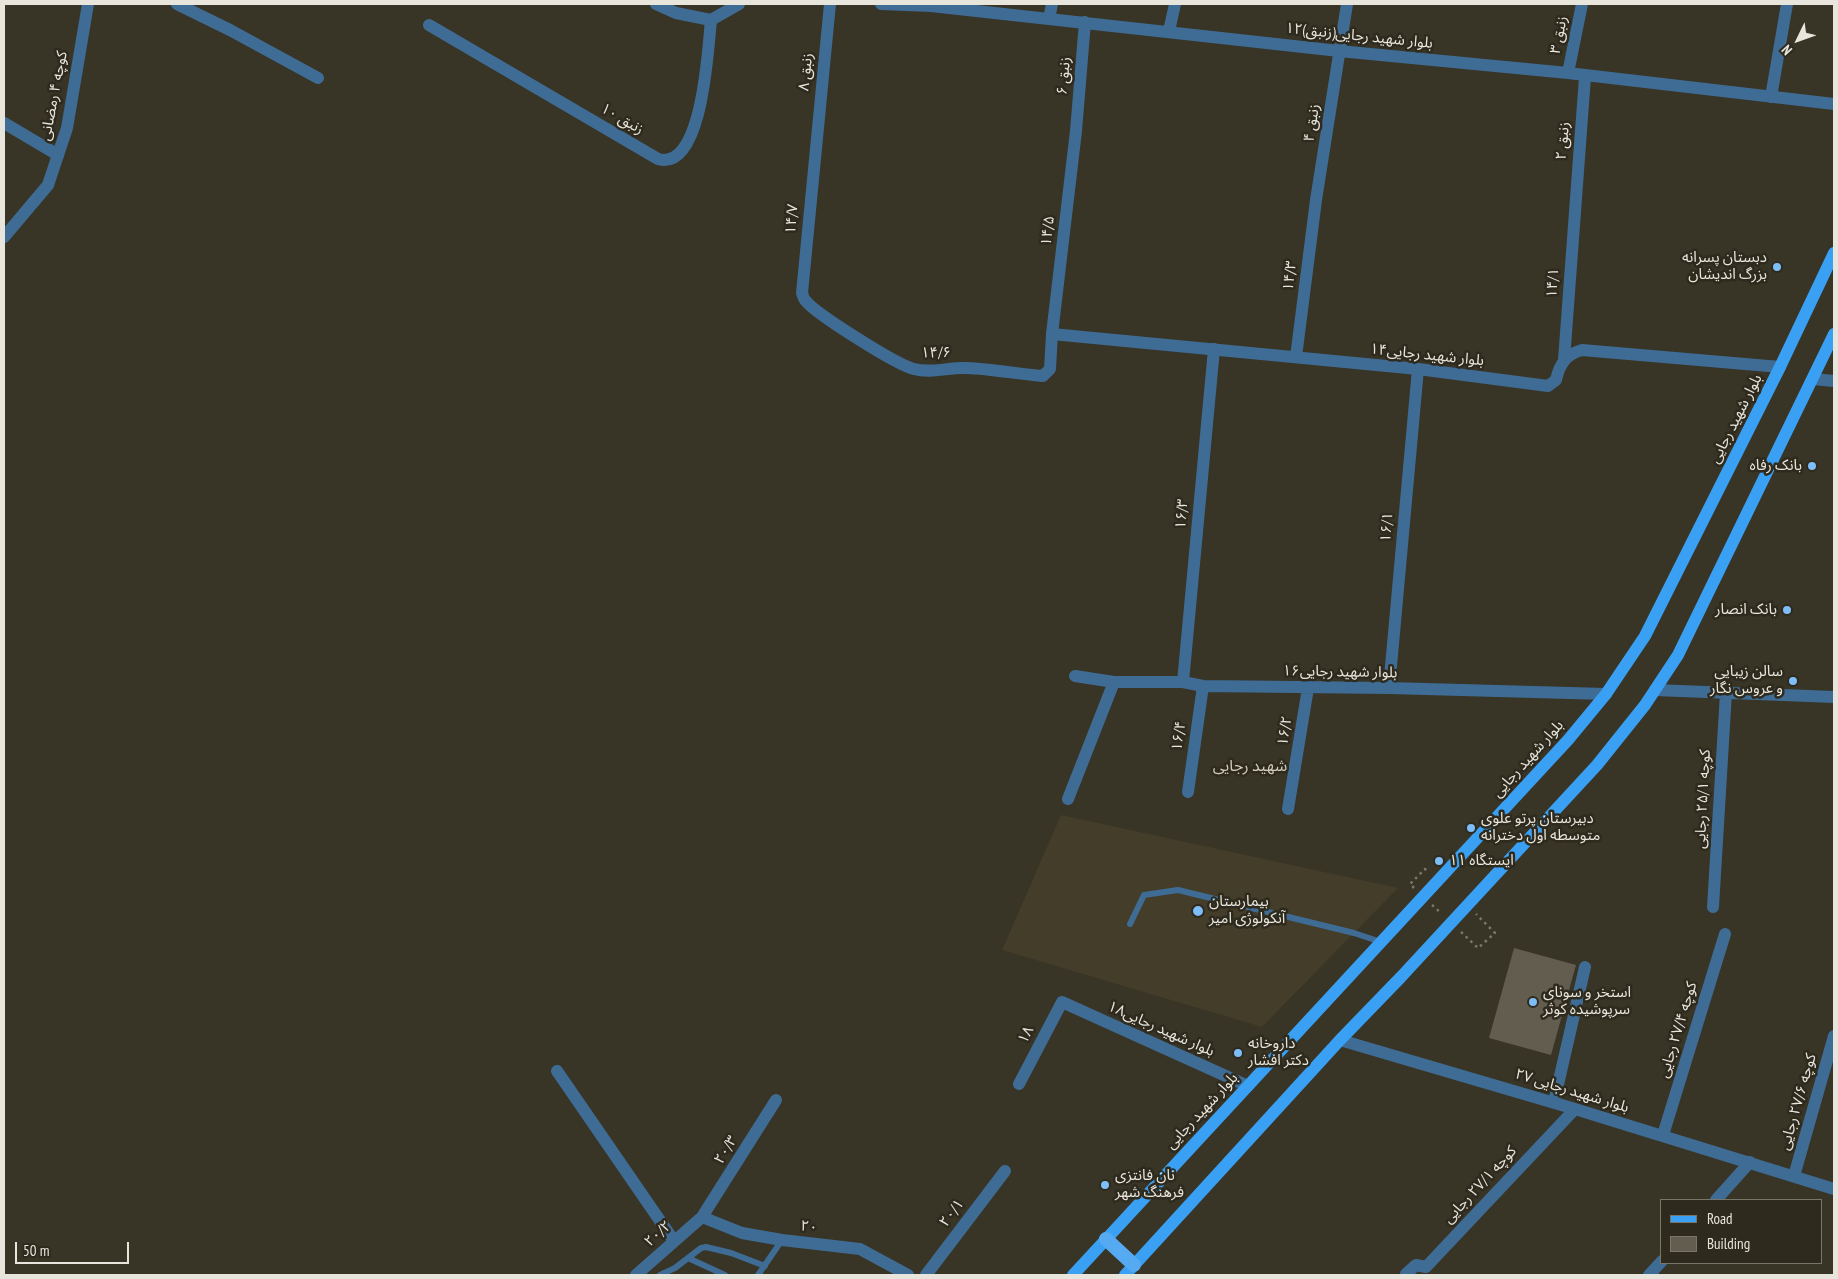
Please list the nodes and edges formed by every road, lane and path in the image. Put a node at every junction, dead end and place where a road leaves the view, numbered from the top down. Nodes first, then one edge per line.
1 (88, 4) edge
2 (177, 4) edge
3 (656, 4) edge
4 (739, 4) edge
5 (830, 4) edge
6 (881, 4) edge
7 (1052, 4) edge
8 (1175, 4) edge
9 (1347, 4) edge
10 (1582, 4) edge
11 (1787, 4) edge
12 (931, 5) edge
13 (1048, 19) junction
14 (711, 20) junction
15 (1085, 22) junction
16 (429, 26) dead end
17 (1169, 32) junction
18 (1339, 51) junction
19 (1568, 74) junction
20 (1585, 76) junction
21 (318, 78) dead end
22 (1771, 97) junction
23 (1834, 104) edge
24 (4, 123) edge
25 (1076, 131) joint
26 (815, 143) joint
27 (58, 155) junction
28 (1316, 200) joint
29 (1574, 207) joint
30 (4, 237) edge
31 (1834, 253) edge
32 (804, 299) joint
33 (1052, 334) junction
34 (1834, 334) edge
35 (1214, 349) junction
36 (1296, 357) junction
37 (1564, 360) junction
38 (1780, 367) junction
39 (1418, 369) junction
40 (1813, 379) junction
41 (1834, 381) edge
42 (1075, 676) dead end
43 (1114, 682) junction
44 (1183, 682) junction
45 (1203, 686) junction
46 (1308, 688) junction
47 (1389, 688) junction
48 (1655, 690) junction
49 (1726, 693) junction
50 (1606, 694) junction
51 (1834, 697) edge
52 (1188, 792) dead end
53 (1068, 798) dead end
54 (1288, 809) dead end
55 (1425, 869) dead end
56 (1410, 884) dead end
57 (1467, 905) junction
58 (1713, 907) dead end
59 (1130, 924) dead end
60 (1725, 934) dead end
61 (1381, 942) junction
62 (1478, 948) dead end
63 (1585, 967) dead end
64 (1062, 1002) joint
65 (1834, 1036) edge
66 (1340, 1040) junction
67 (556, 1071) dead end
68 (1019, 1084) dead end
69 (1248, 1086) junction
70 (776, 1100) dead end
71 (1554, 1102) junction
72 (1574, 1108) junction
73 (1663, 1135) junction
74 (1750, 1162) junction
75 (1005, 1171) dead end
76 (1794, 1176) junction
77 (1834, 1189) edge
78 (1717, 1199) edge
79 (702, 1217) junction
80 (1106, 1239) junction
81 (782, 1240) junction
82 (674, 1241) junction
83 (688, 1258) junction
84 (1660, 1263) edge
85 (765, 1266) junction
86 (1130, 1270) edge
87 (1406, 1274) dead end
88 (636, 1275) edge
89 (660, 1275) edge
90 (725, 1275) edge
91 (758, 1275) edge
92 (908, 1275) edge
93 (926, 1275) edge
94 (1073, 1275) edge
95 (1649, 1275) edge

1 - 27 street, کوچه ۴ رمضانی
2 - 21 street
3 - 14 street
4 - 14 street
5 - 26 street, زنبق ۸
6 - 12 street, ۱۲بلوار شهید رجایی(زنبق)
7 - 13 street
8 - 17 street
9 - 18 street, زنبق ۴
10 - 19 street, زنبق ۳
11 - 22 street
12 - 13 street, ۱۲بلوار شهید رجایی(زنبق)
13 - 15 street, ۱۲بلوار شهید رجایی(زنبق)
14 - 16 street, زنبق ۱۰
15 - 17 street, ۱۲بلوار شهید رجایی(زنبق)
15 - 25 street, زنبق ۶
17 - 18 street, ۱۲بلوار شهید رجایی(زنبق)
18 - 19 street, ۱۲بلوار شهید رجایی(زنبق)
18 - 28 street, زنبق ۴
19 - 20 street, ۱۲بلوار شهید رجایی(زنبق)
20 - 22 street, ۱۲بلوار شهید رجایی(زنبق)
20 - 29 street, زنبق ۲
22 - 23 street, ۱۲بلوار شهید رجایی(زنبق)
24 - 27 street
25 - 33 street, ۱۴/۵
26 - 32 street, ۱۴/۷
27 - 30 street, کوچه ۴ رمضانی
28 - 36 street, ۱۴/۳
29 - 37 street, ۱۴/۱
31 - 38 main road, بلوار شهید رجایی
32 - 33 street, ۱۴/۶
33 - 35 street, بلوار شهید رجایی۱۴
34 - 40 main road
35 - 36 street, بلوار شهید رجایی۱۴
35 - 44 street, ۱۶/۳
36 - 39 street, بلوار شهید رجایی۱۴
37 - 38 street
37 - 39 street, بلوار شهید رجایی۱۴
38 - 50 main road, بلوار شهید رجایی
39 - 47 street, ۱۶/۱
40 - 41 street
40 - 48 main road
42 - 43 street, بلوار شهید رجایی۱۶
43 - 44 street, بلوار شهید رجایی۱۶
43 - 53 street
44 - 45 street, بلوار شهید رجایی۱۶
45 - 46 street, بلوار شهید رجایی۱۶
45 - 52 street, ۱۶/۴
46 - 47 street, بلوار شهید رجایی۱۶
46 - 54 street, ۱۶/۲
47 - 50 street, بلوار شهید رجایی۱۶
48 - 49 street
48 - 57 main road
49 - 51 street
49 - 58 street, کوچه ۲۵/۱ رجایی
50 - 61 main road, بلوار شهید رجایی
55 - 56 path
57 - 62 path
57 - 66 main road
59 - 61 lane
60 - 73 street, کوچه ۲۷/۴ رجایی
61 - 69 main road, بلوار شهید رجایی
63 - 71 street
64 - 68 street, ۱۸
64 - 69 street, بلوار شهید رجایی۱۸
65 - 76 street, کوچه ۲۷/۶ رجایی
66 - 71 street, ۲۷ بلوار شهید رجایی
66 - 86 main road
67 - 82 street
69 - 80 main road, بلوار شهید رجایی
70 - 79 street, ۲۰/۳
71 - 72 street, ۲۷ بلوار شهید رجایی
72 - 73 street, ۲۷ بلوار شهید رجایی
72 - 87 street, کوچه ۲۷/۱ رجایی
73 - 74 street, ۲۷ بلوار شهید رجایی
74 - 76 street, ۲۷ بلوار شهید رجایی
74 - 78 street
75 - 93 street, ۲۰/۱
76 - 77 street, ۲۷ بلوار شهید رجایی
79 - 81 street, ۲۰
79 - 82 street, ۲۰/۲
80 - 86 highway
80 - 94 main road, بلوار شهید رجایی
81 - 85 lane
81 - 92 street, ۲۰
82 - 88 street, ۲۰/۲
83 - 85 lane
83 - 89 lane
83 - 90 lane
84 - 95 street
85 - 91 lane

